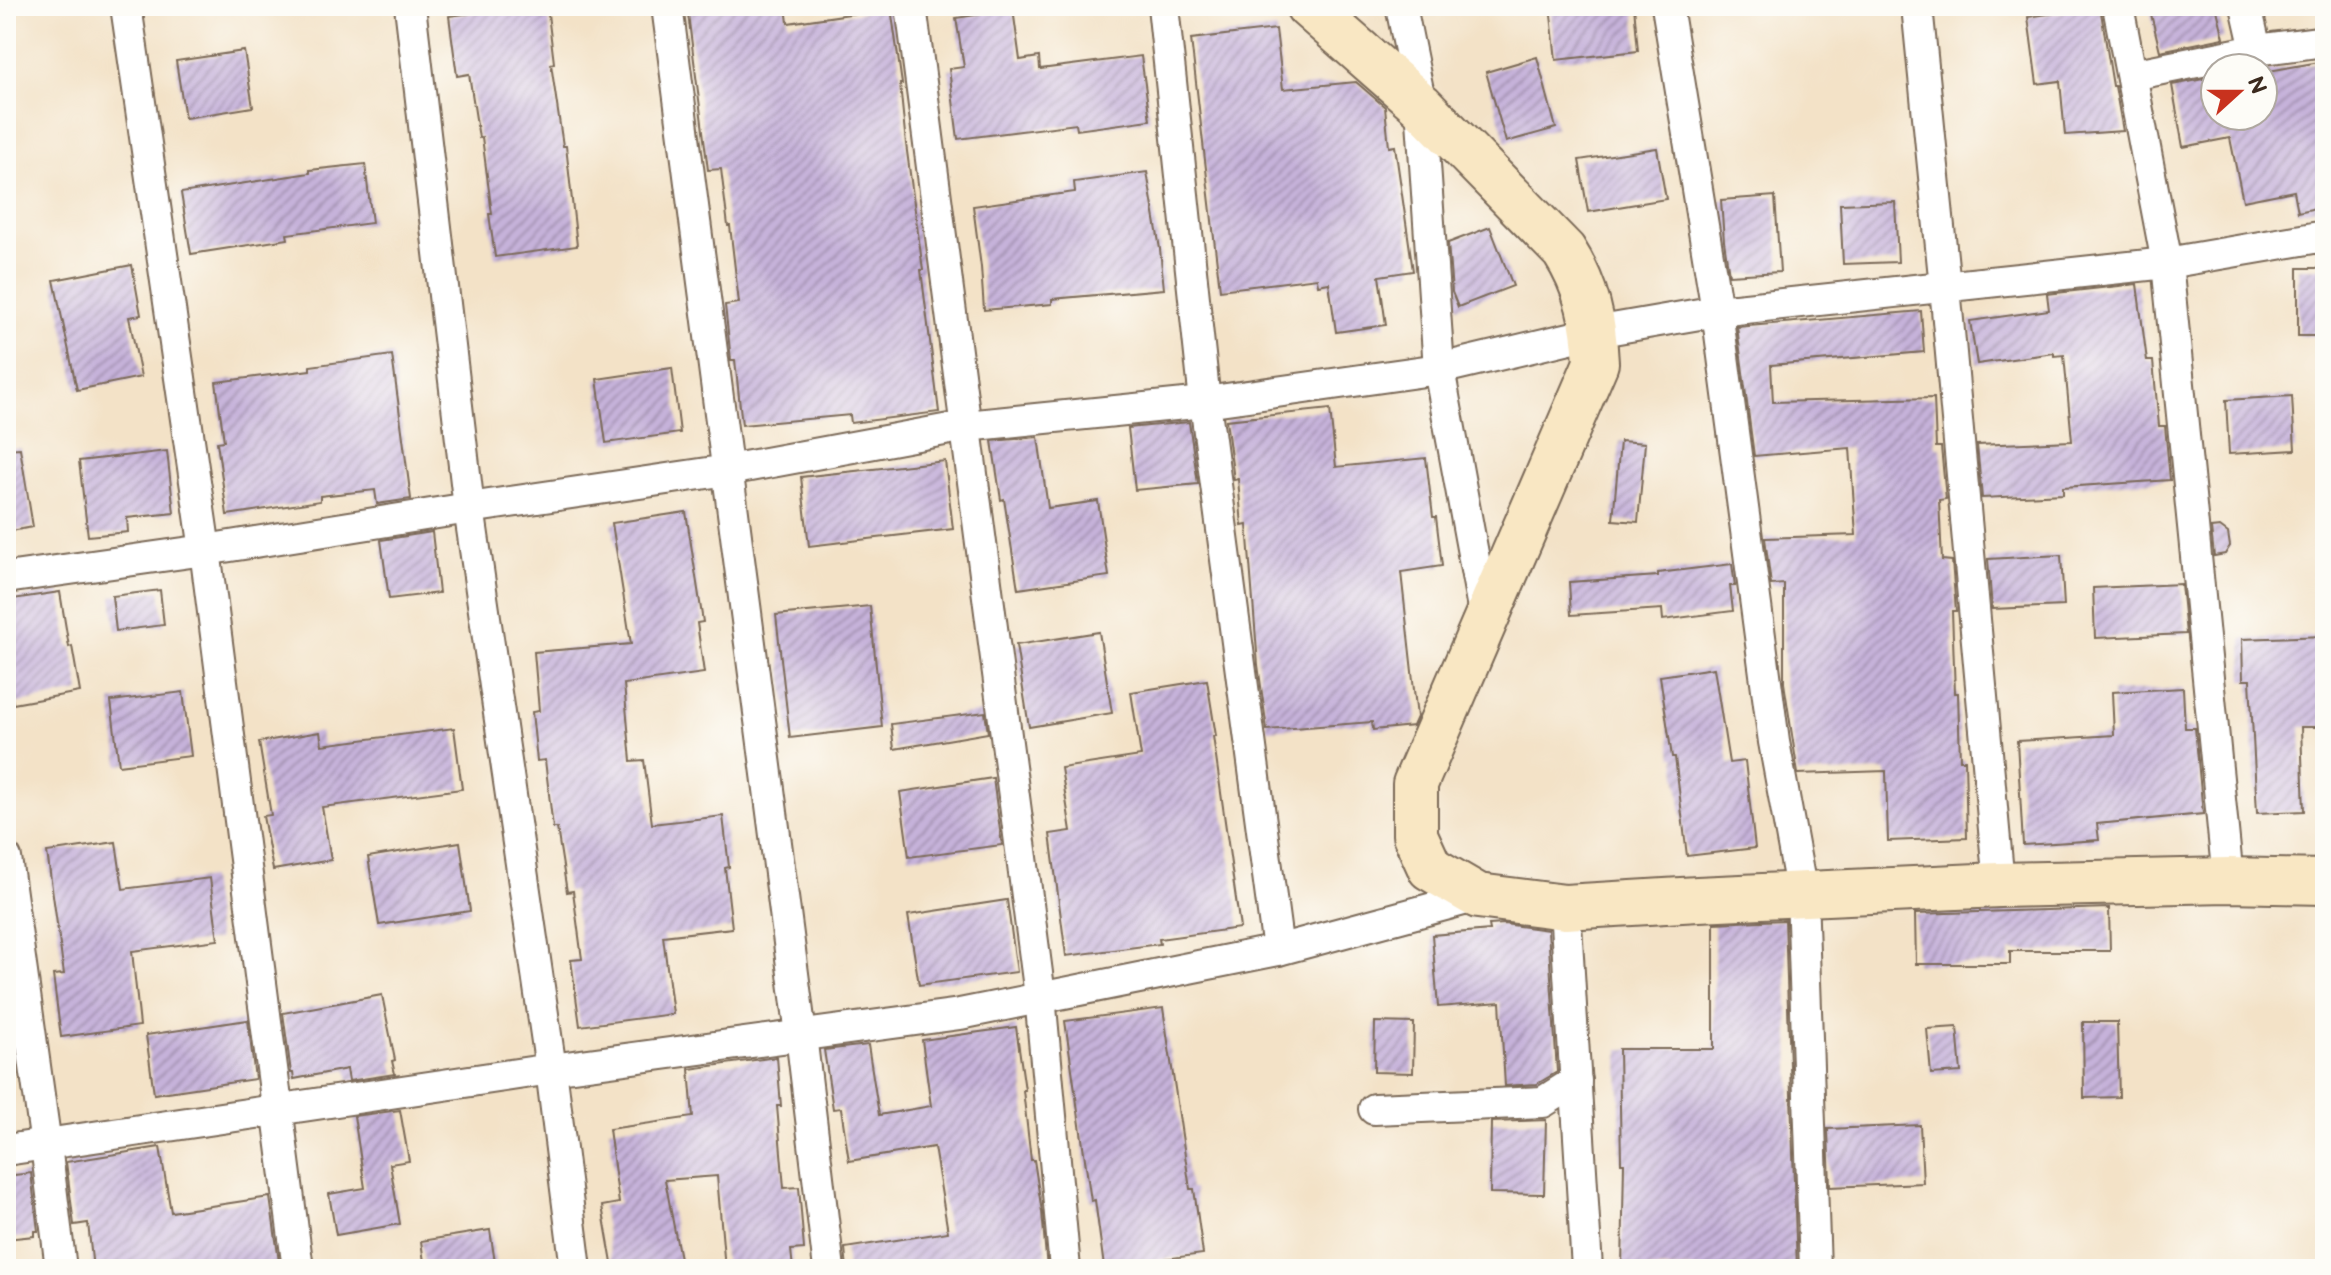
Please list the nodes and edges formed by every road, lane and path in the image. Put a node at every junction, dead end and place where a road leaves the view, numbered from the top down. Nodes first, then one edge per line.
1 (126, 6) edge
2 (410, 6) edge
3 (667, 6) edge
4 (911, 6) edge
5 (1163, 6) edge
6 (1308, 6) edge
7 (1401, 6) edge
8 (1667, 6) edge
9 (1917, 6) edge
10 (2118, 6) edge
11 (2246, 6) edge
12 (2325, 41) edge
13 (2256, 50) junction
14 (2132, 75) junction
15 (1421, 105) junction
16 (2325, 236) edge
17 (2167, 263) junction
18 (1945, 287) junction
19 (1717, 311) junction
20 (1595, 332) junction
21 (1439, 369) junction
22 (1205, 402) junction
23 (966, 426) junction
24 (728, 470) junction
25 (469, 508) junction
26 (205, 550) junction
27 (6, 578) edge
28 (1485, 619) junction
29 (6, 858) edge
30 (2228, 880) junction
31 (2325, 882) edge
32 (1999, 885) junction
33 (1802, 894) junction
34 (1478, 896) junction
35 (1565, 907) junction
36 (1278, 950) junction
37 (1040, 996) junction
38 (801, 1035) junction
39 (551, 1069) junction
40 (1576, 1081) junction
41 (276, 1108) junction
42 (1374, 1109) dead end
43 (46, 1145) junction
44 (6, 1150) edge
45 (61, 1269) edge
46 (298, 1269) edge
47 (576, 1269) edge
48 (829, 1269) edge
49 (1065, 1269) edge
50 (1587, 1269) edge
51 (1815, 1269) edge

1 - 26 street
2 - 25 street
3 - 24 street
4 - 23 street
5 - 22 street
6 - 15 street
7 - 15 street
8 - 19 street
9 - 18 street
10 - 14 street
11 - 13 street
12 - 13 street
13 - 14 street
14 - 17 street
15 - 20 street
15 - 21 street
16 - 17 street
17 - 18 street
17 - 30 street
18 - 19 street
18 - 32 street
19 - 20 street
19 - 33 street
20 - 21 street
20 - 28 street
21 - 22 street
21 - 28 street
22 - 23 street
22 - 36 street
23 - 24 street
23 - 37 street
24 - 25 street
24 - 38 street
25 - 26 street
25 - 39 street
26 - 27 street
26 - 41 street
28 - 34 street
29 - 43 street
30 - 31 street
30 - 32 street
32 - 33 street
33 - 35 street
33 - 51 street
34 - 35 street
34 - 36 street
35 - 40 street
36 - 37 street
37 - 38 street
37 - 49 street
38 - 39 street
38 - 48 street
39 - 41 street
39 - 47 street
40 - 42 street
40 - 50 street
41 - 43 street
41 - 46 street
43 - 44 street
43 - 45 street

